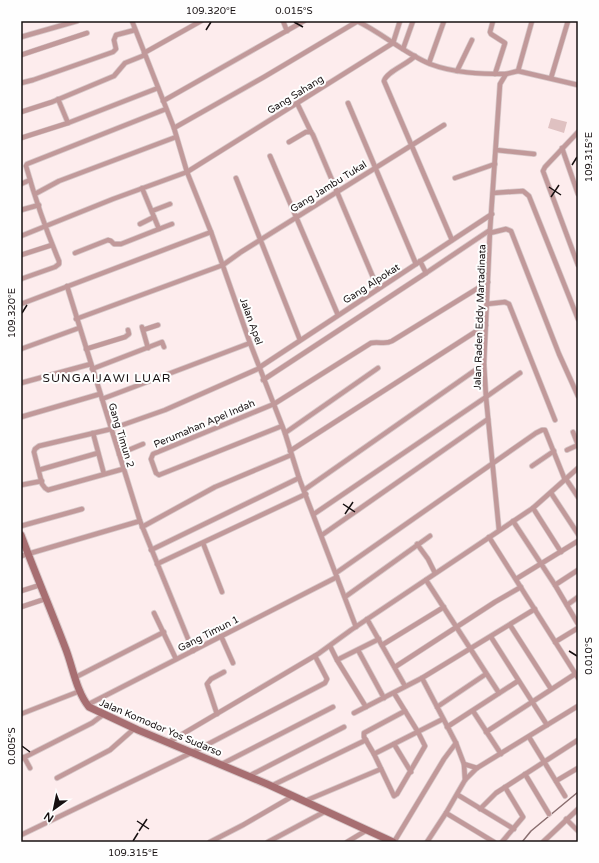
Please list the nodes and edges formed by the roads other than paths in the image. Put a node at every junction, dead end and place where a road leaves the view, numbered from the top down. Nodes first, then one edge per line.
1 (76, 21) edge
2 (132, 21) edge
3 (201, 21) edge
4 (283, 21) edge
5 (304, 21) edge
6 (400, 21) edge
7 (413, 21) edge
8 (444, 21) edge
9 (493, 21) edge
10 (532, 21) edge
11 (568, 21) edge
12 (360, 22) edge
13 (135, 30) junction
14 (287, 31) junction
15 (87, 33) dead end
16 (21, 38) edge
17 (472, 40) dead end
18 (393, 43) junction
19 (403, 49) junction
20 (21, 54) edge
21 (145, 54) junction
22 (415, 56) junction
23 (429, 63) junction
24 (457, 71) junction
25 (518, 71) junction
26 (496, 74) junction
27 (506, 74) junction
28 (551, 78) junction
29 (21, 83) edge
30 (578, 85) edge
31 (158, 88) junction
32 (58, 99) junction
33 (163, 100) junction
34 (297, 103) junction
35 (348, 103) dead end
36 (166, 109) junction
37 (21, 112) edge
38 (68, 124) junction
39 (444, 125) dead end
40 (174, 128) junction
41 (311, 132) junction
42 (578, 132) edge
43 (176, 137) junction
44 (21, 138) edge
45 (289, 142) dead end
46 (412, 144) junction
47 (562, 148) junction
48 (496, 150) junction
49 (534, 154) dead end
50 (270, 156) dead end
51 (495, 164) junction
52 (374, 167) junction
53 (187, 172) junction
54 (236, 178) dead end
55 (455, 178) dead end
56 (30, 180) junction
57 (21, 184) edge
58 (142, 188) junction
59 (336, 192) junction
60 (493, 193) junction
61 (35, 194) junction
62 (578, 194) edge
63 (170, 204) dead end
64 (39, 205) junction
65 (21, 210) edge
66 (152, 211) junction
67 (492, 214) junction
68 (154, 217) junction
69 (296, 217) junction
70 (140, 224) dead end
71 (172, 224) dead end
72 (45, 226) junction
73 (159, 229) junction
74 (211, 232) junction
75 (490, 232) junction
76 (21, 236) edge
77 (260, 240) junction
78 (452, 240) junction
79 (52, 245) junction
80 (75, 253) dead end
81 (21, 255) edge
82 (418, 263) junction
83 (578, 263) edge
84 (223, 265) junction
85 (426, 273) junction
86 (21, 278) edge
87 (488, 282) junction
88 (67, 286) junction
89 (378, 289) junction
90 (21, 304) edge
91 (487, 304) junction
92 (338, 315) junction
93 (76, 319) junction
94 (578, 319) edge
95 (158, 325) dead end
96 (486, 325) junction
97 (79, 328) junction
98 (128, 330) dead end
99 (300, 340) junction
100 (250, 343) junction
101 (164, 347) dead end
102 (148, 348) junction
103 (21, 349) edge
104 (86, 349) junction
105 (484, 364) junction
106 (92, 366) junction
107 (260, 367) junction
108 (378, 368) dead end
109 (520, 373) dead end
110 (263, 380) junction
111 (21, 383) edge
112 (101, 396) junction
113 (578, 396) edge
114 (486, 397) junction
115 (274, 404) junction
116 (21, 417) edge
117 (488, 419) junction
118 (555, 420) dead end
119 (282, 426) junction
120 (111, 429) junction
121 (573, 432) dead end
122 (93, 433) junction
123 (285, 433) junction
124 (143, 444) dead end
125 (578, 445) edge
126 (567, 450) dead end
127 (554, 452) junction
128 (98, 453) junction
129 (291, 453) junction
130 (119, 454) junction
131 (492, 463) junction
132 (532, 466) dead end
133 (578, 468) edge
134 (123, 469) junction
135 (39, 470) junction
136 (104, 474) junction
137 (299, 478) junction
138 (566, 480) junction
139 (42, 481) junction
140 (21, 485) edge
141 (305, 492) junction
142 (551, 493) junction
143 (578, 497) edge
144 (533, 508) junction
145 (82, 509) dead end
146 (314, 514) junction
147 (140, 521) junction
148 (513, 521) junction
149 (21, 526) edge
150 (142, 527) junction
151 (499, 530) junction
152 (578, 534) edge
153 (21, 535) edge
154 (322, 535) junction
155 (430, 536) dead end
156 (489, 537) junction
157 (578, 541) edge
158 (203, 543) junction
159 (418, 544) junction
160 (151, 550) junction
161 (561, 552) junction
162 (24, 554) edge
163 (157, 564) junction
164 (541, 565) junction
165 (578, 570) edge
166 (436, 573) junction
167 (337, 575) junction
168 (426, 580) junction
169 (516, 580) junction
170 (40, 585) junction
171 (555, 585) junction
172 (521, 587) junction
173 (21, 591) edge
174 (222, 592) dead end
175 (344, 597) junction
176 (578, 598) edge
177 (45, 599) junction
178 (567, 605) junction
179 (21, 607) edge
180 (444, 607) junction
181 (535, 609) junction
182 (154, 613) dead end
183 (367, 620) junction
184 (578, 624) edge
185 (510, 625) junction
186 (356, 627) junction
187 (456, 627) junction
188 (578, 628) edge
189 (164, 632) junction
190 (221, 636) junction
191 (491, 637) junction
192 (379, 639) junction
193 (555, 642) junction
194 (382, 645) junction
195 (330, 646) junction
196 (470, 649) junction
197 (358, 650) junction
198 (193, 651) junction
199 (314, 656) junction
200 (176, 659) junction
201 (337, 660) junction
202 (233, 662) dead end
203 (394, 667) junction
204 (224, 672) dead end
205 (486, 674) junction
206 (577, 676) edge
207 (76, 678) junction
208 (422, 678) junction
209 (518, 681) junction
210 (405, 686) junction
211 (552, 689) junction
212 (80, 691) junction
213 (394, 693) junction
214 (499, 693) junction
215 (384, 698) junction
216 (532, 701) junction
217 (87, 705) junction
218 (578, 706) edge
219 (333, 707) dead end
220 (366, 707) junction
221 (437, 707) junction
222 (473, 711) junction
223 (405, 712) junction
224 (354, 713) dead end
225 (21, 714) edge
226 (104, 714) junction
227 (217, 714) junction
228 (443, 719) junction
229 (547, 725) junction
230 (344, 727) dead end
231 (447, 727) junction
232 (135, 728) junction
233 (418, 732) junction
234 (486, 732) junction
235 (529, 737) junction
236 (366, 740) junction
237 (578, 740) edge
238 (168, 742) junction
239 (456, 743) junction
240 (394, 744) junction
241 (193, 752) junction
242 (374, 754) junction
243 (500, 754) junction
244 (22, 758) edge
245 (544, 762) junction
246 (222, 764) junction
247 (464, 764) junction
248 (30, 768) dead end
249 (477, 768) junction
250 (578, 768) edge
251 (381, 769) junction
252 (410, 772) junction
253 (525, 774) junction
254 (249, 776) junction
255 (57, 778) dead end
256 (465, 780) junction
257 (556, 781) junction
258 (271, 786) junction
259 (505, 788) junction
260 (458, 795) junction
261 (293, 796) junction
262 (565, 796) dead end
263 (305, 801) junction
264 (480, 809) junction
265 (578, 809) edge
266 (326, 811) junction
267 (446, 813) junction
268 (549, 814) dead end
269 (566, 819) junction
270 (514, 829) junction
271 (368, 830) junction
272 (578, 831) edge
273 (21, 836) edge
274 (389, 841) edge
275 (210, 842) edge
276 (268, 842) edge
277 (347, 842) edge
278 (426, 842) edge
279 (494, 842) edge
280 (502, 842) edge
281 (543, 842) edge

1 - 16 street
2 - 13 street, Jalan Apel
3 - 21 street
4 - 14 street
5 - 14 street
6 - 18 street
7 - 19 street
8 - 23 street
9 - 26 street
10 - 25 street
11 - 28 street
12 - 18 street
12 - 40 street
13 - 21 street, Jalan Apel
13 - 29 street
14 - 33 street
15 - 20 street
17 - 24 street
18 - 19 street
18 - 34 street, Gang Sahang
19 - 22 street
21 - 31 street, Jalan Apel
21 - 32 street
22 - 23 street
22 - 46 street
23 - 24 street
24 - 26 street
25 - 27 street
25 - 28 street
26 - 27 street
27 - 48 street, Jalan Raden Eddy Martadinata
28 - 30 street
31 - 33 street, Jalan Apel
31 - 38 street
32 - 37 street
32 - 38 street
33 - 36 street, Jalan Apel
34 - 41 street
34 - 53 street, Gang Sahang
35 - 52 street
36 - 40 street, Jalan Apel
36 - 56 street
38 - 44 street
39 - 46 street, Gang Jambu Tukal
40 - 43 street, Jalan Apel
41 - 45 street
41 - 59 street
42 - 47 street
43 - 53 street, Jalan Apel
43 - 61 street
46 - 52 street, Gang Jambu Tukal
46 - 78 street
47 - 62 street
47 - 83 street
48 - 49 street
48 - 51 street, Jalan Raden Eddy Martadinata
50 - 69 street
51 - 55 street
51 - 60 street, Jalan Raden Eddy Martadinata
52 - 59 street, Gang Jambu Tukal
52 - 82 street
53 - 58 street, Gang Sahang
53 - 74 street, Jalan Apel
54 - 77 street
56 - 57 street
56 - 61 street
58 - 66 street
58 - 72 street, Gang Sahang
59 - 69 street, Gang Jambu Tukal
59 - 89 street
60 - 67 street, Jalan Raden Eddy Martadinata
60 - 94 street
61 - 64 street
63 - 66 street
64 - 65 street
64 - 72 street
66 - 68 street
67 - 75 street, Jalan Raden Eddy Martadinata
67 - 78 street, Gang Alpokat
68 - 70 street
68 - 73 street
69 - 77 street, Gang Jambu Tukal
69 - 92 street
71 - 73 street
72 - 76 street, Gang Sahang
72 - 79 street
73 - 80 street
74 - 84 street, Jalan Apel
74 - 88 street
75 - 85 street
75 - 87 street, Jalan Raden Eddy Martadinata
75 - 113 street
77 - 84 street, Gang Jambu Tukal
77 - 99 street
78 - 82 street, Gang Alpokat
79 - 81 street
79 - 86 street
82 - 85 street
82 - 89 street, Gang Alpokat
84 - 93 street, Gang Jambu Tukal
84 - 100 street, Jalan Apel
85 - 110 street
87 - 91 street, Jalan Raden Eddy Martadinata
87 - 115 street
88 - 90 street
88 - 93 street, Gang Timun 2
89 - 92 street, Gang Alpokat
91 - 96 street, Jalan Raden Eddy Martadinata
91 - 118 street
92 - 99 street, Gang Alpokat
93 - 97 street, Gang Timun 2
95 - 102 street
96 - 105 street, Jalan Raden Eddy Martadinata
96 - 129 street
97 - 103 street
97 - 104 street, Gang Timun 2
98 - 104 street
99 - 107 street, Gang Alpokat
100 - 107 street, Jalan Apel
100 - 112 street
101 - 102 street
102 - 106 street
104 - 106 street, Gang Timun 2
105 - 114 street, Jalan Raden Eddy Martadinata
105 - 141 street
106 - 111 street
106 - 112 street, Gang Timun 2
107 - 110 street, Jalan Apel
107 - 120 street, Gang Alpokat
108 - 123 street
109 - 114 street
110 - 115 street, Jalan Apel
112 - 116 street
112 - 120 street, Gang Timun 2
114 - 117 street, Jalan Raden Eddy Martadinata
114 - 146 street
115 - 119 street, Jalan Apel
115 - 119 street, Perumahan Apel Indah
117 - 131 street, Jalan Raden Eddy Martadinata
117 - 154 street
119 - 123 street, Jalan Apel
120 - 122 street, Gang Alpokat
120 - 130 street, Gang Timun 2
121 - 125 street
122 - 128 street
122 - 135 street, Gang Alpokat
123 - 129 street, Jalan Apel
124 - 130 street
125 - 126 street
127 - 131 street, Gang Timun 1
127 - 132 street
127 - 138 street
128 - 135 street
128 - 136 street
129 - 137 street, Jalan Apel
129 - 150 street
130 - 134 street, Gang Timun 2
131 - 151 street, Jalan Raden Eddy Martadinata
131 - 167 street, Gang Timun 1
133 - 138 street
134 - 136 street
134 - 147 street, Gang Timun 2
135 - 139 street
136 - 139 street
137 - 141 street, Jalan Apel
137 - 160 street
138 - 142 street
138 - 143 street
139 - 140 street
141 - 146 street, Jalan Apel
141 - 158 street
142 - 144 street
142 - 152 street
144 - 148 street
144 - 161 street
145 - 149 street
146 - 154 street, Jalan Apel
147 - 150 street, Gang Timun 2
147 - 162 street
148 - 151 street
148 - 164 street
150 - 160 street, Gang Timun 2
151 - 156 street
153 - 162 street, Jalan Komodor Yos Sudarso
154 - 167 street, Jalan Apel
155 - 159 street
156 - 166 street
156 - 169 street
157 - 161 street
158 - 163 street
158 - 174 street
159 - 166 street
159 - 175 street
160 - 163 street, Gang Timun 2
161 - 164 street
162 - 170 street, Jalan Komodor Yos Sudarso
163 - 198 street, Gang Timun 2
164 - 169 street
164 - 171 street
165 - 171 street
166 - 168 street
167 - 175 street, Jalan Apel
167 - 190 street, Gang Timun 1
168 - 180 street
168 - 183 street
169 - 172 street
170 - 173 street
170 - 177 street, Jalan Komodor Yos Sudarso
171 - 178 street
172 - 181 street
172 - 187 street
175 - 186 street, Jalan Apel
176 - 178 street
177 - 179 street
177 - 207 street, Jalan Komodor Yos Sudarso
178 - 184 street
180 - 187 street
180 - 194 street
181 - 185 street
181 - 193 street
182 - 189 street
183 - 186 street
183 - 192 street
185 - 191 street
185 - 211 street
186 - 195 street
187 - 196 street
187 - 203 street
188 - 193 street
189 - 200 street
189 - 207 street
190 - 198 street, Gang Timun 1
190 - 202 street
191 - 196 street
191 - 209 street
192 - 194 street
192 - 197 street
193 - 206 street
194 - 203 street
195 - 199 street
195 - 201 street
196 - 205 street
196 - 208 street
197 - 201 street
197 - 215 street
198 - 200 street, Gang Timun 1
199 - 227 street
199 - 241 street
200 - 217 street, Gang Timun 1
201 - 220 street
203 - 210 street
204 - 227 street
205 - 214 street
205 - 221 street
206 - 211 street
207 - 212 street, Jalan Komodor Yos Sudarso
208 - 210 street
208 - 221 street
209 - 214 street
209 - 216 street
210 - 213 street
211 - 216 street
212 - 217 street, Jalan Komodor Yos Sudarso
212 - 225 street
213 - 215 street
213 - 223 street
214 - 222 street
215 - 220 street
216 - 229 street
216 - 234 street
217 - 226 street, Jalan Komodor Yos Sudarso
218 - 229 street
219 - 246 street
220 - 224 street
221 - 228 street
222 - 231 street
222 - 234 street
223 - 233 street
223 - 236 street
226 - 232 street, Jalan Komodor Yos Sudarso
226 - 244 street
227 - 238 street
228 - 231 street
228 - 233 street
229 - 235 street
230 - 254 street
231 - 239 street
232 - 238 street, Jalan Komodor Yos Sudarso
232 - 255 street
233 - 240 street
233 - 252 street
234 - 243 street
235 - 243 street
235 - 245 street
236 - 242 street
236 - 258 street
237 - 245 street
238 - 241 street, Jalan Komodor Yos Sudarso
239 - 247 street
239 - 274 street
240 - 242 street
240 - 252 street
241 - 246 street, Jalan Komodor Yos Sudarso
241 - 273 street
242 - 251 street
243 - 249 street
244 - 248 street
245 - 253 street
245 - 257 street
246 - 254 street, Jalan Komodor Yos Sudarso
247 - 249 street
247 - 256 street
249 - 256 street
250 - 257 street
251 - 252 street
251 - 263 street
253 - 259 street
253 - 268 street
254 - 258 street, Jalan Komodor Yos Sudarso
256 - 260 street
257 - 262 street
258 - 261 street, Jalan Komodor Yos Sudarso
259 - 264 street
259 - 270 street
260 - 264 street
260 - 267 street
261 - 263 street, Jalan Komodor Yos Sudarso
261 - 275 street
263 - 266 street, Jalan Komodor Yos Sudarso
264 - 270 street
265 - 269 street
266 - 271 street, Jalan Komodor Yos Sudarso
266 - 276 street
267 - 278 street
267 - 279 street
269 - 272 street
269 - 281 street
270 - 280 street
271 - 274 street, Jalan Komodor Yos Sudarso
271 - 277 street

